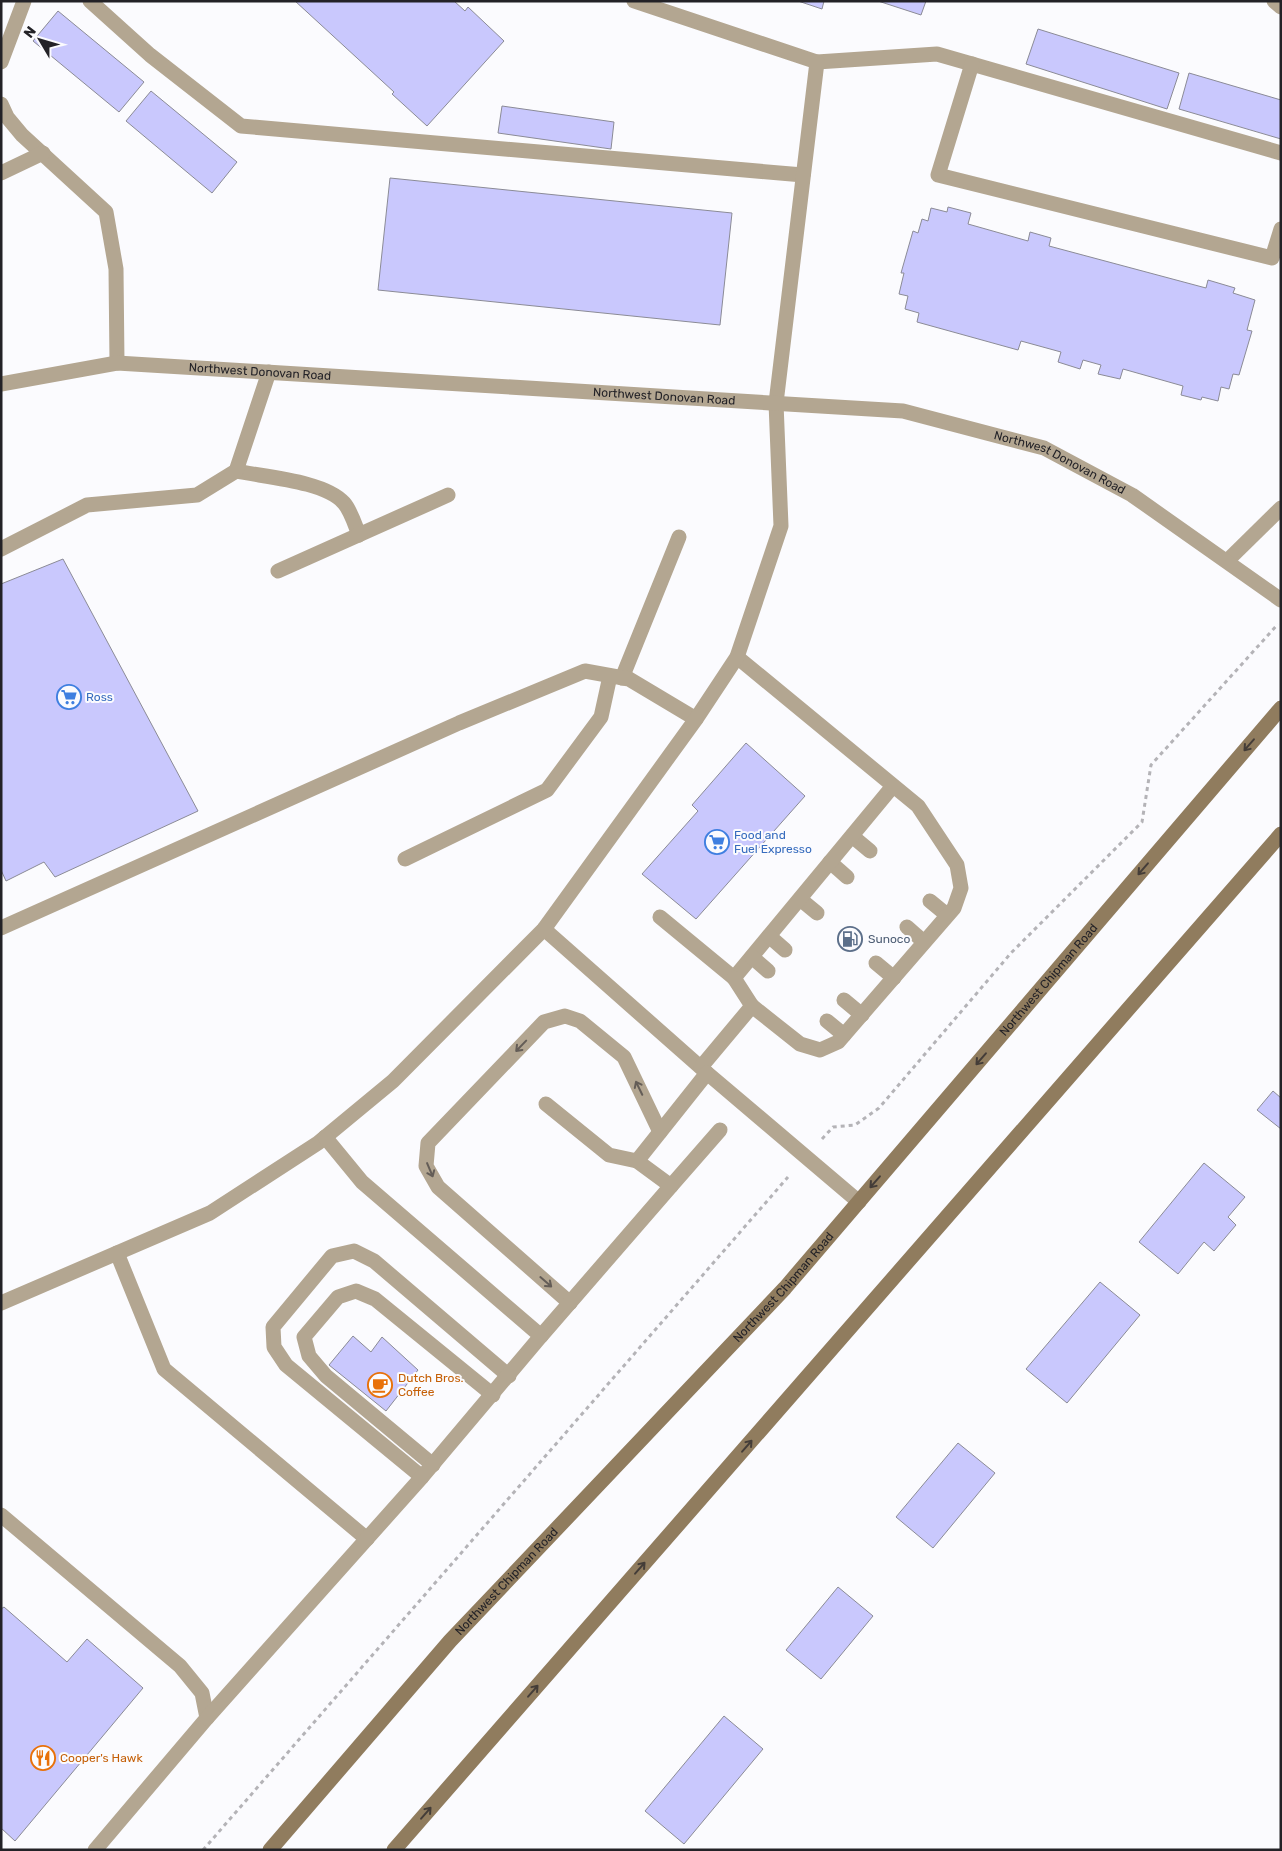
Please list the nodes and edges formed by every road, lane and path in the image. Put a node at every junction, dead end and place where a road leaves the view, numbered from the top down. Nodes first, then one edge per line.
1 (24, 1) edge
2 (90, 1) edge
3 (634, 1) edge
4 (1274, 1) edge
5 (1281, 7) edge
6 (1, 62) edge
7 (817, 62) junction
8 (972, 64) junction
9 (1, 104) edge
10 (43, 153) junction
11 (1281, 153) edge
12 (1, 173) edge
13 (803, 176) junction
14 (1281, 229) edge
15 (118, 363) junction
16 (269, 372) junction
17 (1, 384) edge
18 (776, 402) junction
19 (236, 471) junction
20 (448, 495) dead end
21 (1281, 508) edge
22 (359, 535) junction
23 (680, 537) dead end
24 (1, 549) edge
25 (1227, 560) junction
26 (278, 571) dead end
27 (1281, 600) edge
28 (1281, 621) edge
29 (737, 657) junction
30 (616, 677) junction
31 (1281, 708) edge
32 (696, 719) junction
33 (893, 786) junction
34 (1281, 834) edge
35 (852, 836) junction
36 (870, 851) dead end
37 (405, 860) dead end
38 (830, 862) junction
39 (847, 877) dead end
40 (800, 899) junction
41 (930, 901) dead end
42 (817, 913) dead end
43 (948, 915) junction
44 (660, 917) dead end
45 (907, 927) dead end
46 (1, 928) edge
47 (544, 929) junction
48 (769, 936) junction
49 (924, 942) junction
50 (785, 950) dead end
51 (752, 958) junction
52 (876, 963) dead end
53 (768, 970) dead end
54 (734, 978) junction
55 (894, 978) junction
56 (844, 1000) dead end
57 (752, 1006) junction
58 (862, 1015) junction
59 (828, 1021) dead end
60 (844, 1035) junction
61 (704, 1070) junction
62 (546, 1104) dead end
63 (720, 1130) dead end
64 (660, 1132) junction
65 (325, 1137) junction
66 (806, 1157) junction
67 (637, 1161) junction
68 (670, 1186) junction
69 (859, 1202) junction
70 (117, 1253) junction
71 (1, 1303) edge
72 (570, 1304) junction
73 (541, 1336) junction
74 (509, 1376) junction
75 (493, 1395) junction
76 (433, 1465) junction
77 (422, 1477) junction
78 (1, 1515) edge
79 (366, 1539) junction
80 (207, 1718) junction
81 (95, 1850) edge
82 (203, 1850) edge
83 (270, 1850) edge
84 (394, 1850) edge

1 - 6 street
2 - 13 street
3 - 7 street
4 - 5 street
7 - 8 street
7 - 13 street
8 - 11 street
8 - 14 street
9 - 10 street
10 - 12 street
10 - 15 street
13 - 18 street
15 - 16 street, Northwest Donovan Road
15 - 17 street, Northwest Donovan Road
16 - 18 street, Northwest Donovan Road
16 - 19 street
18 - 25 street, Northwest Donovan Road
18 - 29 street
19 - 22 street
19 - 24 street
20 - 22 street
21 - 25 street
22 - 26 street
23 - 30 street
25 - 27 street, Northwest Donovan Road
28 - 66 path
29 - 32 street
29 - 33 street
30 - 32 street
30 - 37 street
30 - 46 street
31 -> 69 main road, Northwest Chipman Road
32 - 47 street
33 - 35 street
33 - 43 street
84 -> 34 main road
35 - 36 street
35 - 38 street
38 - 39 street
38 - 40 street
40 - 42 street
40 - 48 street
41 - 43 street
43 - 49 street
44 - 54 street
45 - 49 street
47 - 61 street
47 - 65 street
48 - 50 street
48 - 51 street
49 - 55 street
51 - 53 street
51 - 54 street
52 - 55 street
54 - 57 street
55 - 58 street
56 - 58 street
57 - 60 street
57 - 61 street
58 - 60 street
59 - 60 street
61 - 64 street
61 - 66 street
62 - 67 street
63 - 68 street
64 - 67 street
64 -> 72 street
65 - 70 street
65 - 73 street
66 - 69 street
66 - 82 path
67 - 68 street
68 - 72 street
69 - 83 main road, Northwest Chipman Road
70 - 71 street
70 - 79 street
72 - 73 street
73 - 74 street
74 - 75 street
74 - 77 street
75 - 76 street
75 - 76 street
76 - 77 street
77 - 79 street
78 - 80 street
79 - 80 street
80 - 81 street

